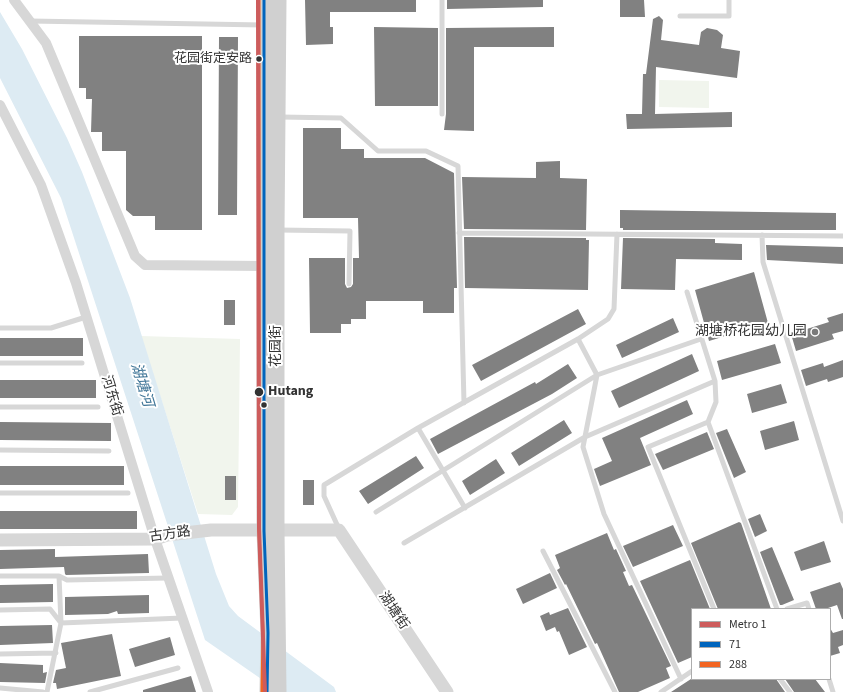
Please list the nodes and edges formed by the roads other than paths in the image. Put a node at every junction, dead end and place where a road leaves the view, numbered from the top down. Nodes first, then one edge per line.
1 (14, 0) edge
2 (264, 0) edge
3 (280, 0) edge
4 (442, 0) edge
5 (729, 0) edge
6 (680, 16) dead end
7 (30, 21) junction
8 (264, 25) junction
9 (0, 105) edge
10 (442, 114) dead end
11 (279, 117) junction
12 (277, 230) junction
13 (459, 234) junction
14 (617, 234) junction
15 (762, 235) junction
16 (843, 236) edge
17 (264, 266) junction
18 (349, 284) dead end
19 (687, 292) dead end
20 (86, 317) junction
21 (0, 328) edge
22 (578, 339) junction
23 (701, 339) junction
24 (0, 363) edge
25 (82, 363) dead end
26 (597, 375) junction
27 (715, 381) junction
28 (464, 403) junction
29 (0, 407) edge
30 (98, 407) dead end
31 (708, 422) junction
32 (418, 428) junction
33 (585, 437) junction
34 (0, 450) edge
35 (109, 451) dead end
36 (443, 470) junction
37 (0, 493) edge
38 (128, 493) dead end
39 (465, 508) junction
40 (376, 512) dead end
41 (842, 513) edge
42 (843, 521) edge
43 (339, 530) junction
44 (270, 531) junction
45 (161, 537) junction
46 (0, 540) edge
47 (404, 543) dead end
48 (543, 551) dead end
49 (0, 576) edge
50 (58, 576) junction
51 (168, 578) junction
52 (714, 608) edge
53 (777, 608) edge
54 (790, 608) edge
55 (808, 608) edge
56 (0, 610) edge
57 (182, 618) junction
58 (61, 623) junction
59 (273, 636) junction
60 (56, 653) junction
61 (0, 654) edge
62 (178, 668) dead end
63 (691, 672) edge
64 (681, 679) junction
65 (781, 680) edge
66 (829, 680) edge
67 (0, 688) edge
68 (43, 692) edge
69 (47, 692) edge
70 (90, 692) edge
71 (208, 692) edge
72 (267, 692) edge
73 (279, 692) edge
74 (447, 692) edge
75 (615, 692) edge
76 (661, 692) edge
77 (790, 692) edge
78 (833, 692) edge

1 - 7 street
2 - 8 main road, 花园街
3 - 11 main road, 花园街
4 - 10 lane
5 - 6 lane
7 - 8 lane
7 - 17 street
8 - 17 main road, 花园街
9 - 20 street, 河东街
11 - 12 main road, 花园街
11 - 13 lane
12 - 18 lane
12 - 44 main road, 花园街
13 - 14 lane
13 - 28 lane
14 - 15 lane
14 - 22 lane
15 - 16 lane
15 - 41 lane
17 - 44 main road, 花园街
19 - 23 lane
20 - 21 lane
20 - 45 street, 河东街
22 - 26 lane
22 - 28 lane
23 - 26 lane
23 - 27 lane
24 - 25 lane
26 - 33 lane
26 - 36 lane
27 - 31 lane
27 - 33 lane
28 - 32 lane
29 - 30 lane
31 - 52 lane
31 - 53 lane
32 - 36 lane
32 - 43 lane
33 - 39 lane
33 - 64 lane
34 - 35 lane
36 - 39 lane
36 - 40 lane
37 - 38 lane
39 - 47 lane
41 - 42 lane
43 - 44 street, 古方路
43 - 74 street, 湖塘街
44 - 45 street, 古方路
44 - 59 main road, 花园街
45 - 46 street, 古方路
45 - 51 street, 河东街
48 - 75 lane
49 - 50 lane
50 - 51 lane
50 - 58 lane
51 - 57 street, 河东街
54 - 55 lane
56 - 58 lane
57 - 58 lane
57 - 71 street, 河东街
58 - 60 lane
59 - 72 main road, 花园街
59 - 73 main road, 花园街
60 - 61 lane
60 - 69 lane
62 - 70 lane
63 - 64 lane
64 - 76 lane
65 - 77 lane
66 - 78 lane
67 - 68 lane

